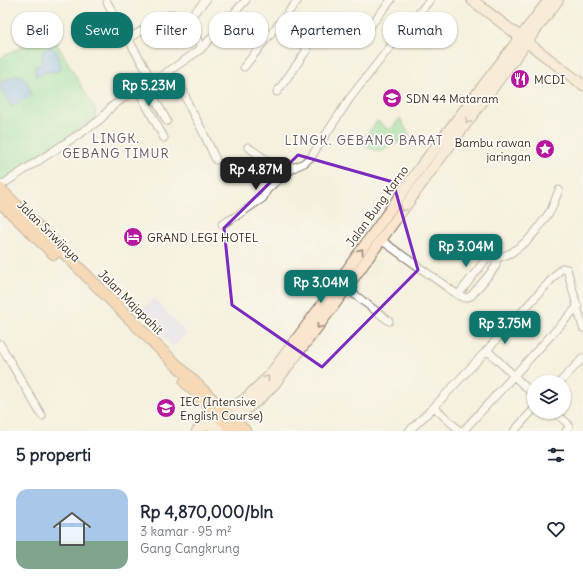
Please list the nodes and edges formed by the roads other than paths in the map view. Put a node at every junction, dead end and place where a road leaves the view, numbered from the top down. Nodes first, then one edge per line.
1 (206, 0) edge
2 (246, 0) edge
3 (298, 0) edge
4 (391, 0) edge
5 (430, 0) edge
6 (472, 0) edge
7 (549, 0) edge
8 (558, 0) edge
9 (107, 2) dead end
10 (112, 12) edge
11 (288, 12) edge
12 (375, 20) edge
13 (276, 27) edge
14 (524, 40) junction
15 (132, 48) edge
16 (306, 48) edge
17 (197, 51) junction
18 (244, 67) dead end
19 (168, 71) junction
20 (150, 83) junction
21 (583, 85) edge
22 (138, 90) junction
23 (277, 92) dead end
24 (167, 121) dead end
25 (164, 138) dead end
26 (248, 147) dead end
27 (216, 160) dead end
28 (294, 168) junction
29 (419, 178) junction
30 (0, 186) edge
31 (0, 189) edge
32 (559, 190) dead end
33 (5, 205) edge
34 (222, 224) dead end
35 (381, 240) junction
36 (496, 259) junction
37 (346, 288) junction
38 (458, 295) junction
39 (328, 305) junction
40 (578, 306) junction
41 (389, 321) dead end
42 (583, 328) edge
43 (0, 344) edge
44 (487, 350) junction
45 (583, 358) edge
46 (513, 375) junction
47 (567, 375) edge
48 (527, 388) edge
49 (434, 407) junction
50 (42, 416) dead end
51 (527, 417) edge
52 (563, 419) edge
53 (228, 420) edge
54 (197, 431) edge
55 (214, 431) edge
56 (245, 431) edge
57 (409, 431) edge
58 (461, 431) edge
59 (514, 431) edge
60 (566, 431) edge

1 - 17 street
2 - 17 street
3 - 11 street
4 - 12 street
5 - 28 street
6 - 14 main road
7 - 14 main road, Jalan Bung Karno
8 - 14 main road
9 - 10 street
13 - 18 street
14 - 21 main road
14 - 29 main road, Jalan Bung Karno
15 - 20 street
16 - 23 street
17 - 19 street
19 - 20 street
19 - 27 street
20 - 22 street
20 - 24 street
22 - 25 street
22 - 30 street
26 - 28 street
28 - 34 street
29 -> 35 main road
39 -> 29 main road, Jalan Bung Karno
31 - 33 main road
32 - 36 street
33 - 53 main road, Jalan Sriwijaya
35 - 37 main road
35 - 38 street
36 - 38 street
36 - 38 street
37 - 39 main road
37 - 41 street
39 - 53 main road, Jalan Bung Karno
40 - 42 street
40 - 44 street
40 - 46 street
43 - 50 street
44 - 46 street
44 - 49 street
45 - 47 street
46 - 48 street
46 - 58 street
49 - 57 street
49 - 58 street
51 - 59 street
52 - 60 street
53 - 54 main road, Jalan Bung Karno
53 - 55 main road
53 - 56 main road

